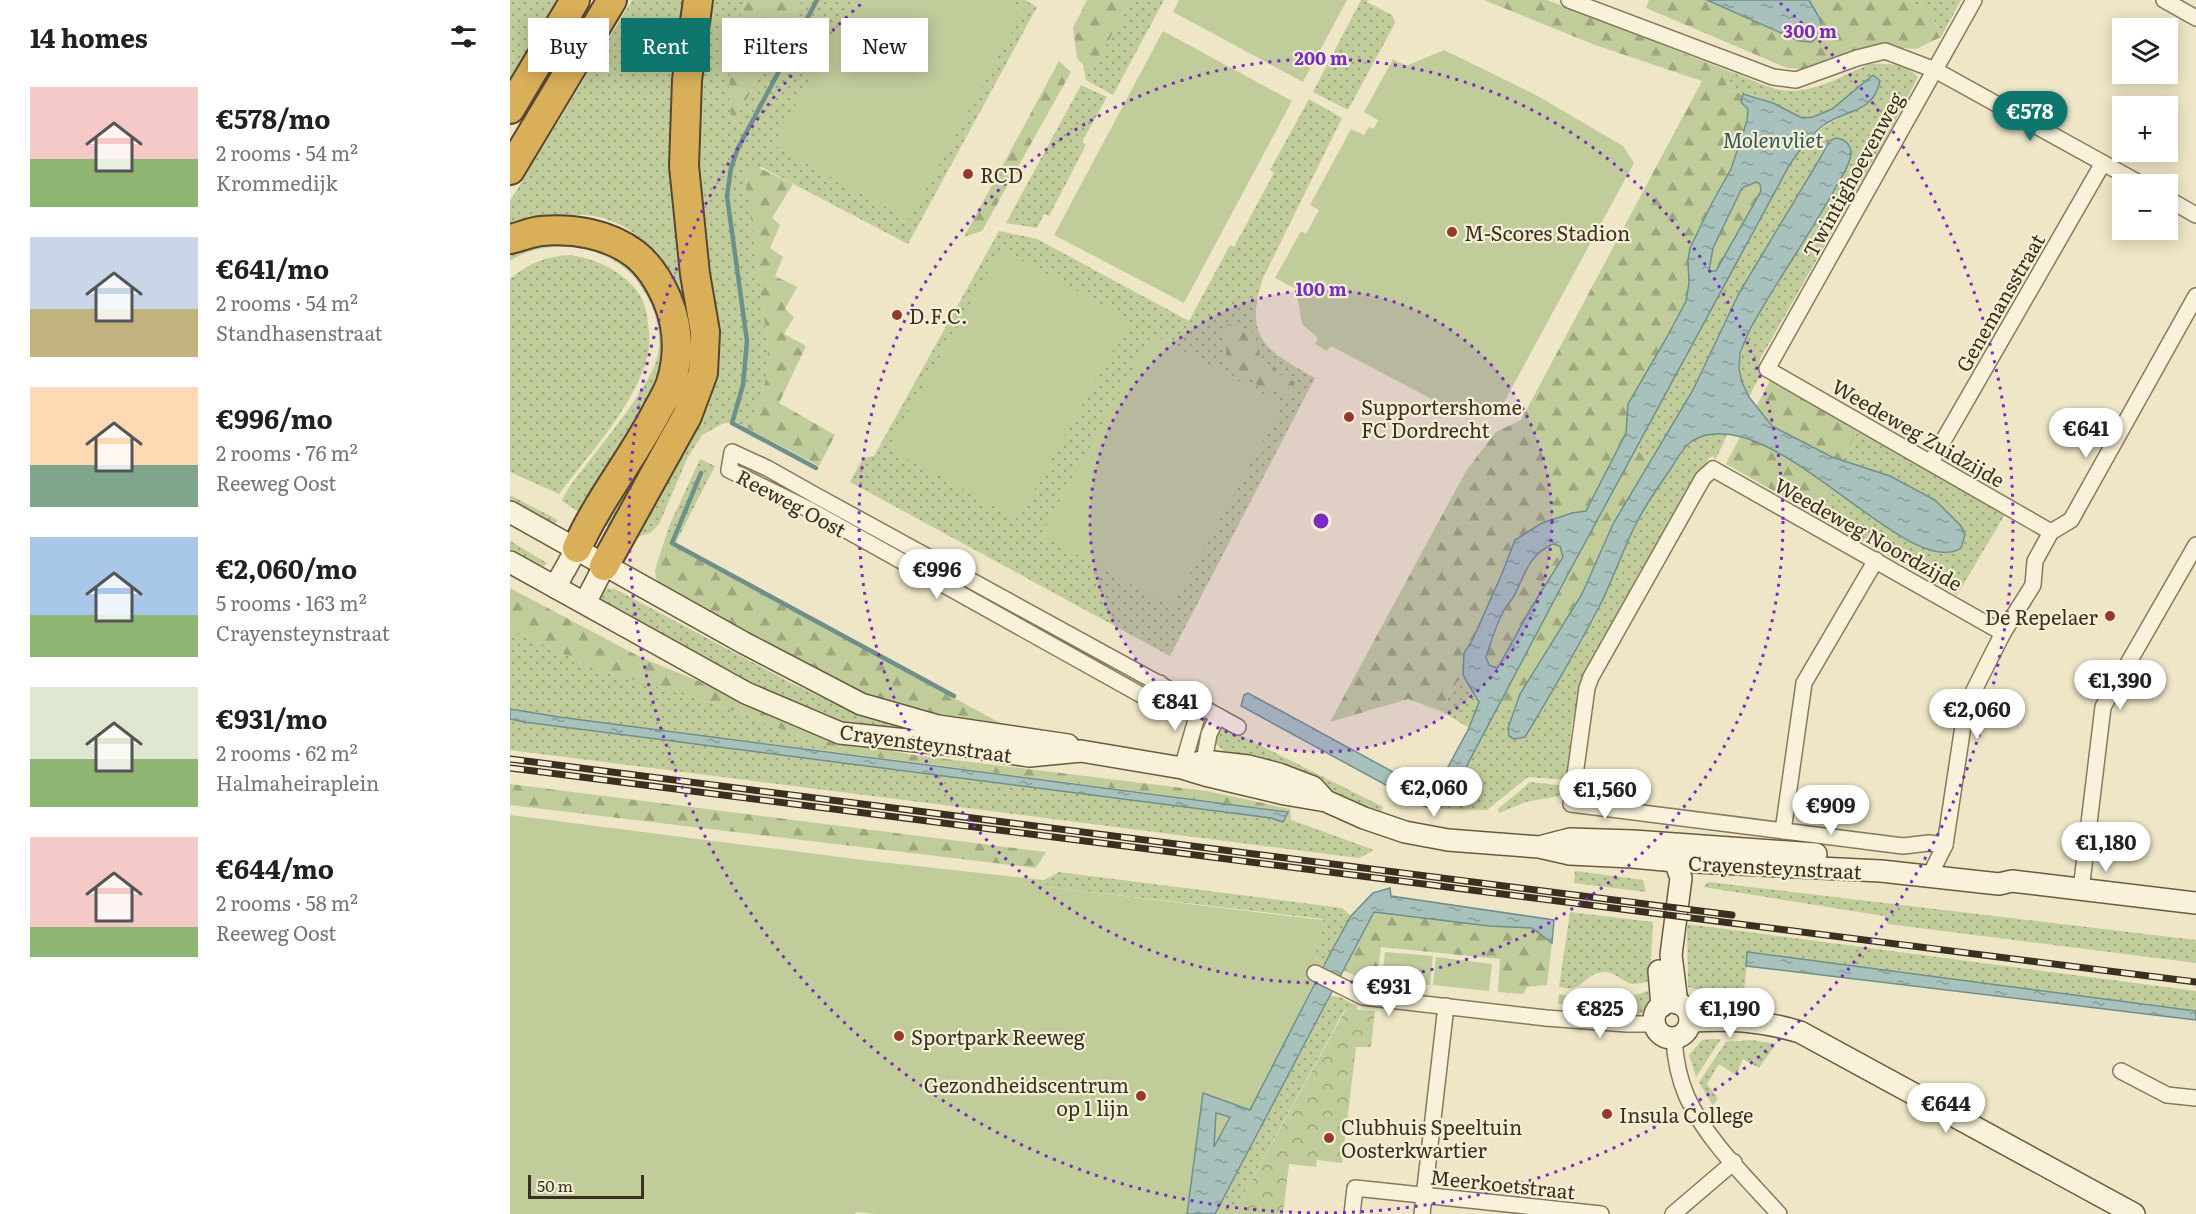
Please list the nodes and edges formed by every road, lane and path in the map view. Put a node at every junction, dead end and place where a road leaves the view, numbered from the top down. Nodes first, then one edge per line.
1 (575, 0) edge
2 (612, 0) edge
3 (698, 0) edge
4 (1569, 0) edge
5 (1974, 0) edge
6 (2164, 0) edge
7 (2196, 18) edge
8 (1935, 70) junction
9 (510, 109) edge
10 (2103, 163) junction
11 (510, 170) edge
12 (2123, 174) edge
13 (2178, 205) edge
14 (2196, 215) edge
15 (510, 240) edge
16 (2196, 296) edge
17 (1767, 369) joint
18 (732, 452) dead end
19 (1931, 462) junction
20 (510, 512) edge
21 (2051, 532) junction
22 (2196, 545) edge
23 (577, 548) junction
24 (1876, 561) junction
25 (510, 562) edge
26 (604, 566) junction
27 (555, 587) junction
28 (585, 603) junction
29 (2003, 633) junction
30 (1200, 706) junction
31 (1218, 716) junction
32 (1238, 727) dead end
33 (1081, 751) junction
34 (1204, 762) junction
35 (1182, 768) junction
36 (1326, 801) junction
37 (1571, 804) joint
38 (1783, 831) junction
39 (1945, 845) junction
40 (1675, 852) junction
41 (1934, 871) junction
42 (2081, 890) junction
43 (2196, 903) edge
44 (1315, 973) dead end
45 (1446, 1006) junction
46 (1664, 1011) junction
47 (1690, 1021) junction
48 (1674, 1038) junction
49 (2121, 1071) dead end
50 (2196, 1098) edge
51 (1734, 1162) junction
52 (1424, 1197) junction
53 (1352, 1214) edge
54 (1422, 1214) edge
55 (1601, 1214) edge
56 (1673, 1214) edge
57 (1779, 1214) edge
58 (2134, 1214) edge

1 - 9 highway
2 - 11 highway
3 - 26 highway
4 - 8 street
5 - 8 street, Twintighoevenweg
6 - 7 street
8 - 10 street
8 - 17 street, Twintighoevenweg
10 - 12 street
10 - 19 street, Genemansstraat
13 - 14 street
15 - 23 highway
16 - 21 street
17 - 19 street, Weedeweg Zuidzijde
18 - 30 street, Reeweg Oost
19 - 21 street, Weedeweg Zuidzijde
20 - 23 main road, Crayensteynstraat
21 - 29 street
22 - 42 street
23 - 26 main road, Crayensteynstraat
23 - 27 main road
24 - 29 street, Weedeweg Noordzijde
24 - 37 street, Weedeweg Noordzijde
24 - 38 street
25 - 27 main road, Crayensteynstraat
26 - 28 main road
26 - 33 main road, Crayensteynstraat
27 - 28 main road, Crayensteynstraat
28 - 33 main road, Crayensteynstraat
29 - 39 street
30 - 31 street, Reeweg Oost
30 - 35 street
31 - 32 street, Reeweg Oost
31 - 34 street
33 - 35 main road, Crayensteynstraat
34 - 35 main road, Crayensteynstraat
34 - 36 main road, Crayensteynstraat
35 - 36 main road, Crayensteynstraat
36 - 40 main road, Crayensteynstraat
37 - 38 street, Crayensteynstraat
38 - 39 street, Crayensteynstraat
39 - 41 street
40 - 41 main road, Crayensteynstraat
40 - 46 main road
41 - 42 main road, Crayensteynstraat
42 - 43 main road, Crayensteynstraat
44 - 45 street
45 - 46 street
45 - 52 street
46 - 47 main road
46 - 48 main road
47 - 48 main road
47 - 58 main road
48 - 51 street
49 - 50 street
51 - 56 street
51 - 57 street
52 - 53 street, Meerkoetstraat
52 - 54 street
52 - 55 street, Meerkoetstraat

